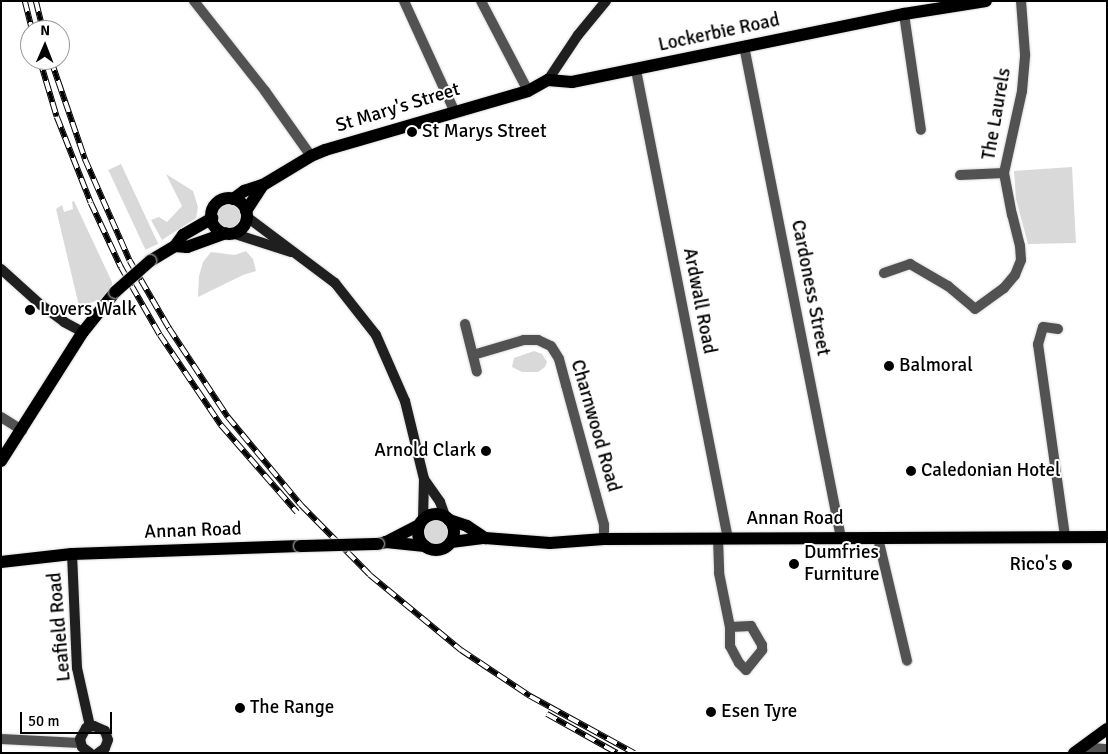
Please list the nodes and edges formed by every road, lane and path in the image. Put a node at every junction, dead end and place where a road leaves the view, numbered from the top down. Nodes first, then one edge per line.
1 (194, 1) edge
2 (404, 1) edge
3 (481, 1) edge
4 (606, 1) edge
5 (986, 1) edge
6 (1021, 1) edge
7 (933, 5) edge
8 (904, 14) junction
9 (744, 46) junction
10 (636, 70) junction
11 (548, 80) junction
12 (528, 90) junction
13 (454, 110) junction
14 (921, 130) dead end
15 (311, 156) junction
16 (1004, 173) junction
17 (960, 175) dead end
18 (264, 185) junction
19 (233, 198) junction
20 (247, 214) junction
21 (212, 218) junction
22 (229, 233) junction
23 (175, 246) junction
24 (296, 254) junction
25 (1, 269) edge
26 (884, 273) dead end
27 (466, 324) dead end
28 (1058, 329) dead end
29 (83, 332) junction
30 (473, 355) junction
31 (477, 372) dead end
32 (1, 417) edge
33 (22, 430) junction
34 (1, 461) edge
35 (424, 479) junction
36 (447, 518) junction
37 (421, 522) junction
38 (1065, 536) junction
39 (1107, 537) edge
40 (484, 538) junction
41 (723, 538) junction
42 (841, 538) junction
43 (878, 538) junction
44 (604, 539) junction
45 (451, 542) junction
46 (382, 543) junction
47 (424, 546) junction
48 (72, 554) junction
49 (1, 562) edge
50 (730, 627) dead end
51 (907, 661) dead end
52 (90, 726) junction
53 (1107, 730) edge
54 (1, 739) edge
55 (80, 743) junction
56 (1107, 749) edge
57 (1078, 750) edge
58 (90, 753) edge
59 (98, 753) edge

1 - 15 street
2 - 13 street
3 - 12 street
4 - 11 street
5 - 7 main road, Lockerbie Road
6 - 16 street, The Laurels
7 - 8 main road, Lockerbie Road
8 - 9 main road, Lockerbie Road
8 - 14 street
9 - 10 main road, Lockerbie Road
9 - 42 street, Cardoness Street
10 - 11 main road, Lockerbie Road
10 - 41 street, Ardwall Road
11 - 12 main road, St Mary's Street
12 - 13 main road, St Mary's Street
13 - 15 main road, St Mary's Street
15 - 18 main road, St Mary's Street
16 - 17 street, The Laurels
16 - 26 street, The Laurels
18 - 19 main road, St Mary's Street
18 - 20 main road, St Mary's Street
19 - 20 main road
19 - 21 main road
20 - 22 main road
20 - 24 street
21 - 22 main road
21 - 23 main road
22 - 23 main road
22 - 24 street
23 - 29 main road, bridge
24 - 35 street
25 - 29 street
27 - 30 street
28 - 38 street
29 - 33 main road
30 - 31 street
30 - 44 street, Charnwood Road
32 - 33 street
33 - 34 main road
35 - 36 street
35 - 37 street
36 - 37 main road
36 - 40 main road, Annan Road
36 - 45 main road
37 - 46 main road, Annan Road
37 - 47 main road
38 - 39 main road, Annan Road
38 - 43 main road, Annan Road
40 - 44 main road, Annan Road
40 - 45 main road, Annan Road
41 - 42 main road, Annan Road
41 - 44 main road, Annan Road
41 - 50 street, Ardwall Road
42 - 43 main road, Annan Road
43 - 51 street
45 - 47 main road
46 - 47 main road, Annan Road
46 - 48 main road, Annan Road, bridge
48 - 49 main road, Annan Road
48 - 52 street, Leafield Road
52 - 55 street
52 - 59 street
53 - 57 main road
54 - 55 street
55 - 58 street
56 - 57 street

